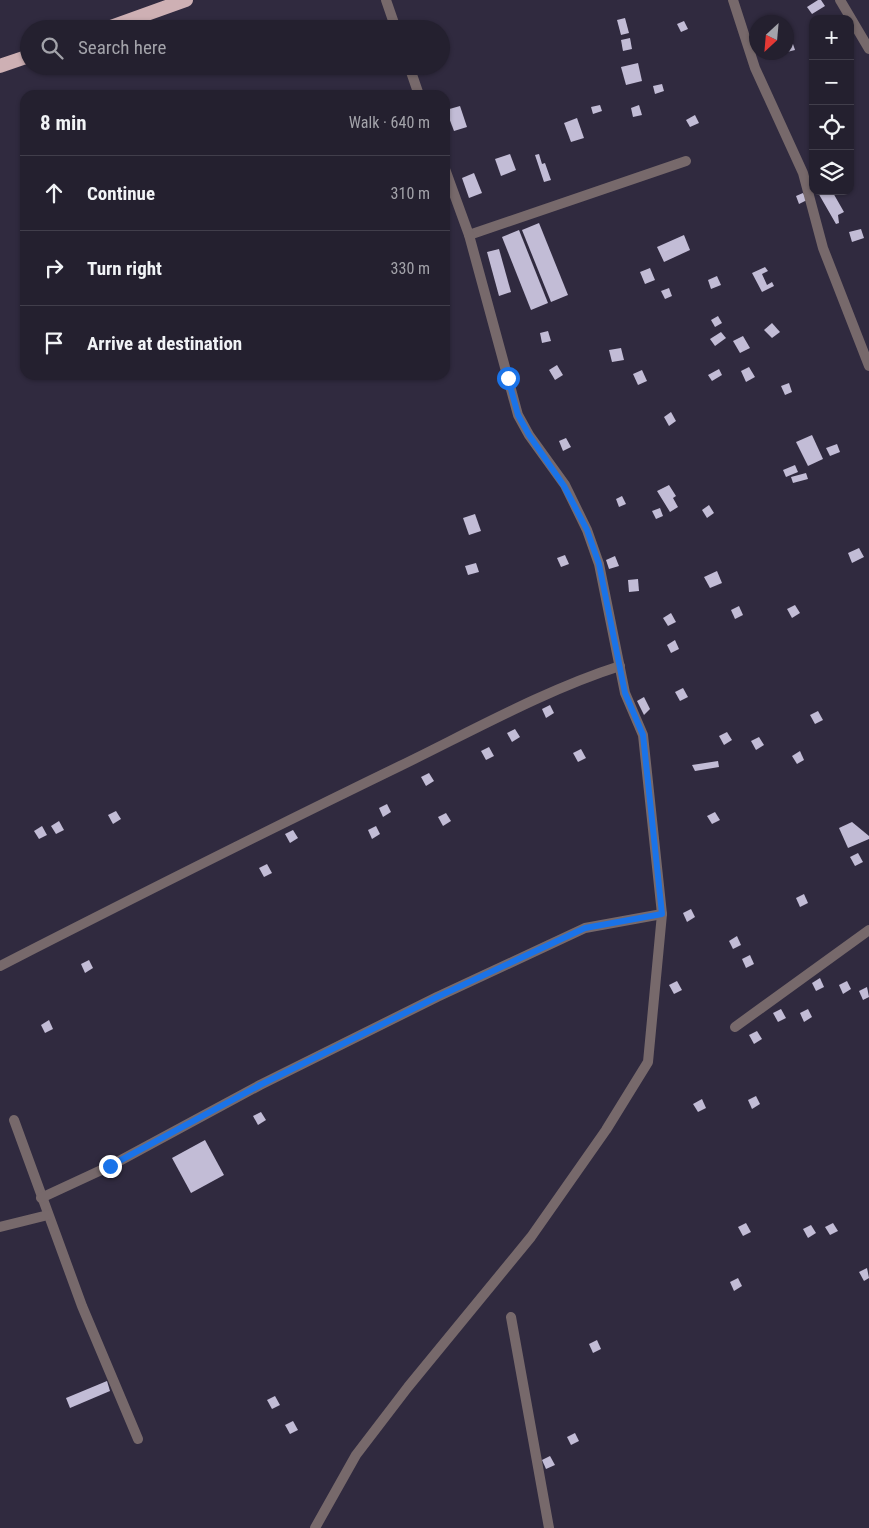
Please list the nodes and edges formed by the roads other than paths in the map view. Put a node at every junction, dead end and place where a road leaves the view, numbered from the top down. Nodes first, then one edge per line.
1 (186, 0) edge
2 (386, 0) edge
3 (733, 0) edge
4 (840, 0) edge
5 (130, 20) edge
6 (393, 20) edge
7 (869, 49) edge
8 (20, 59) edge
9 (0, 66) edge
10 (412, 75) edge
11 (417, 90) edge
12 (686, 162) dead end
13 (450, 183) edge
14 (469, 235) junction
15 (869, 366) edge
16 (620, 666) junction
17 (662, 914) junction
18 (869, 930) edge
19 (0, 966) edge
20 (735, 1027) dead end
21 (14, 1120) dead end
22 (41, 1198) junction
23 (48, 1214) junction
24 (0, 1227) edge
25 (511, 1317) dead end
26 (138, 1439) dead end
27 (315, 1528) edge
28 (549, 1528) edge

1 - 5 highway
2 - 6 street
3 - 15 street
4 - 7 street
8 - 9 highway
10 - 11 street
12 - 14 street
13 - 14 street
14 - 16 street
16 - 17 street
16 - 19 street
17 - 22 street
17 - 27 street
18 - 20 street
21 - 22 street
22 - 23 street
23 - 24 street
23 - 26 street
25 - 28 street

